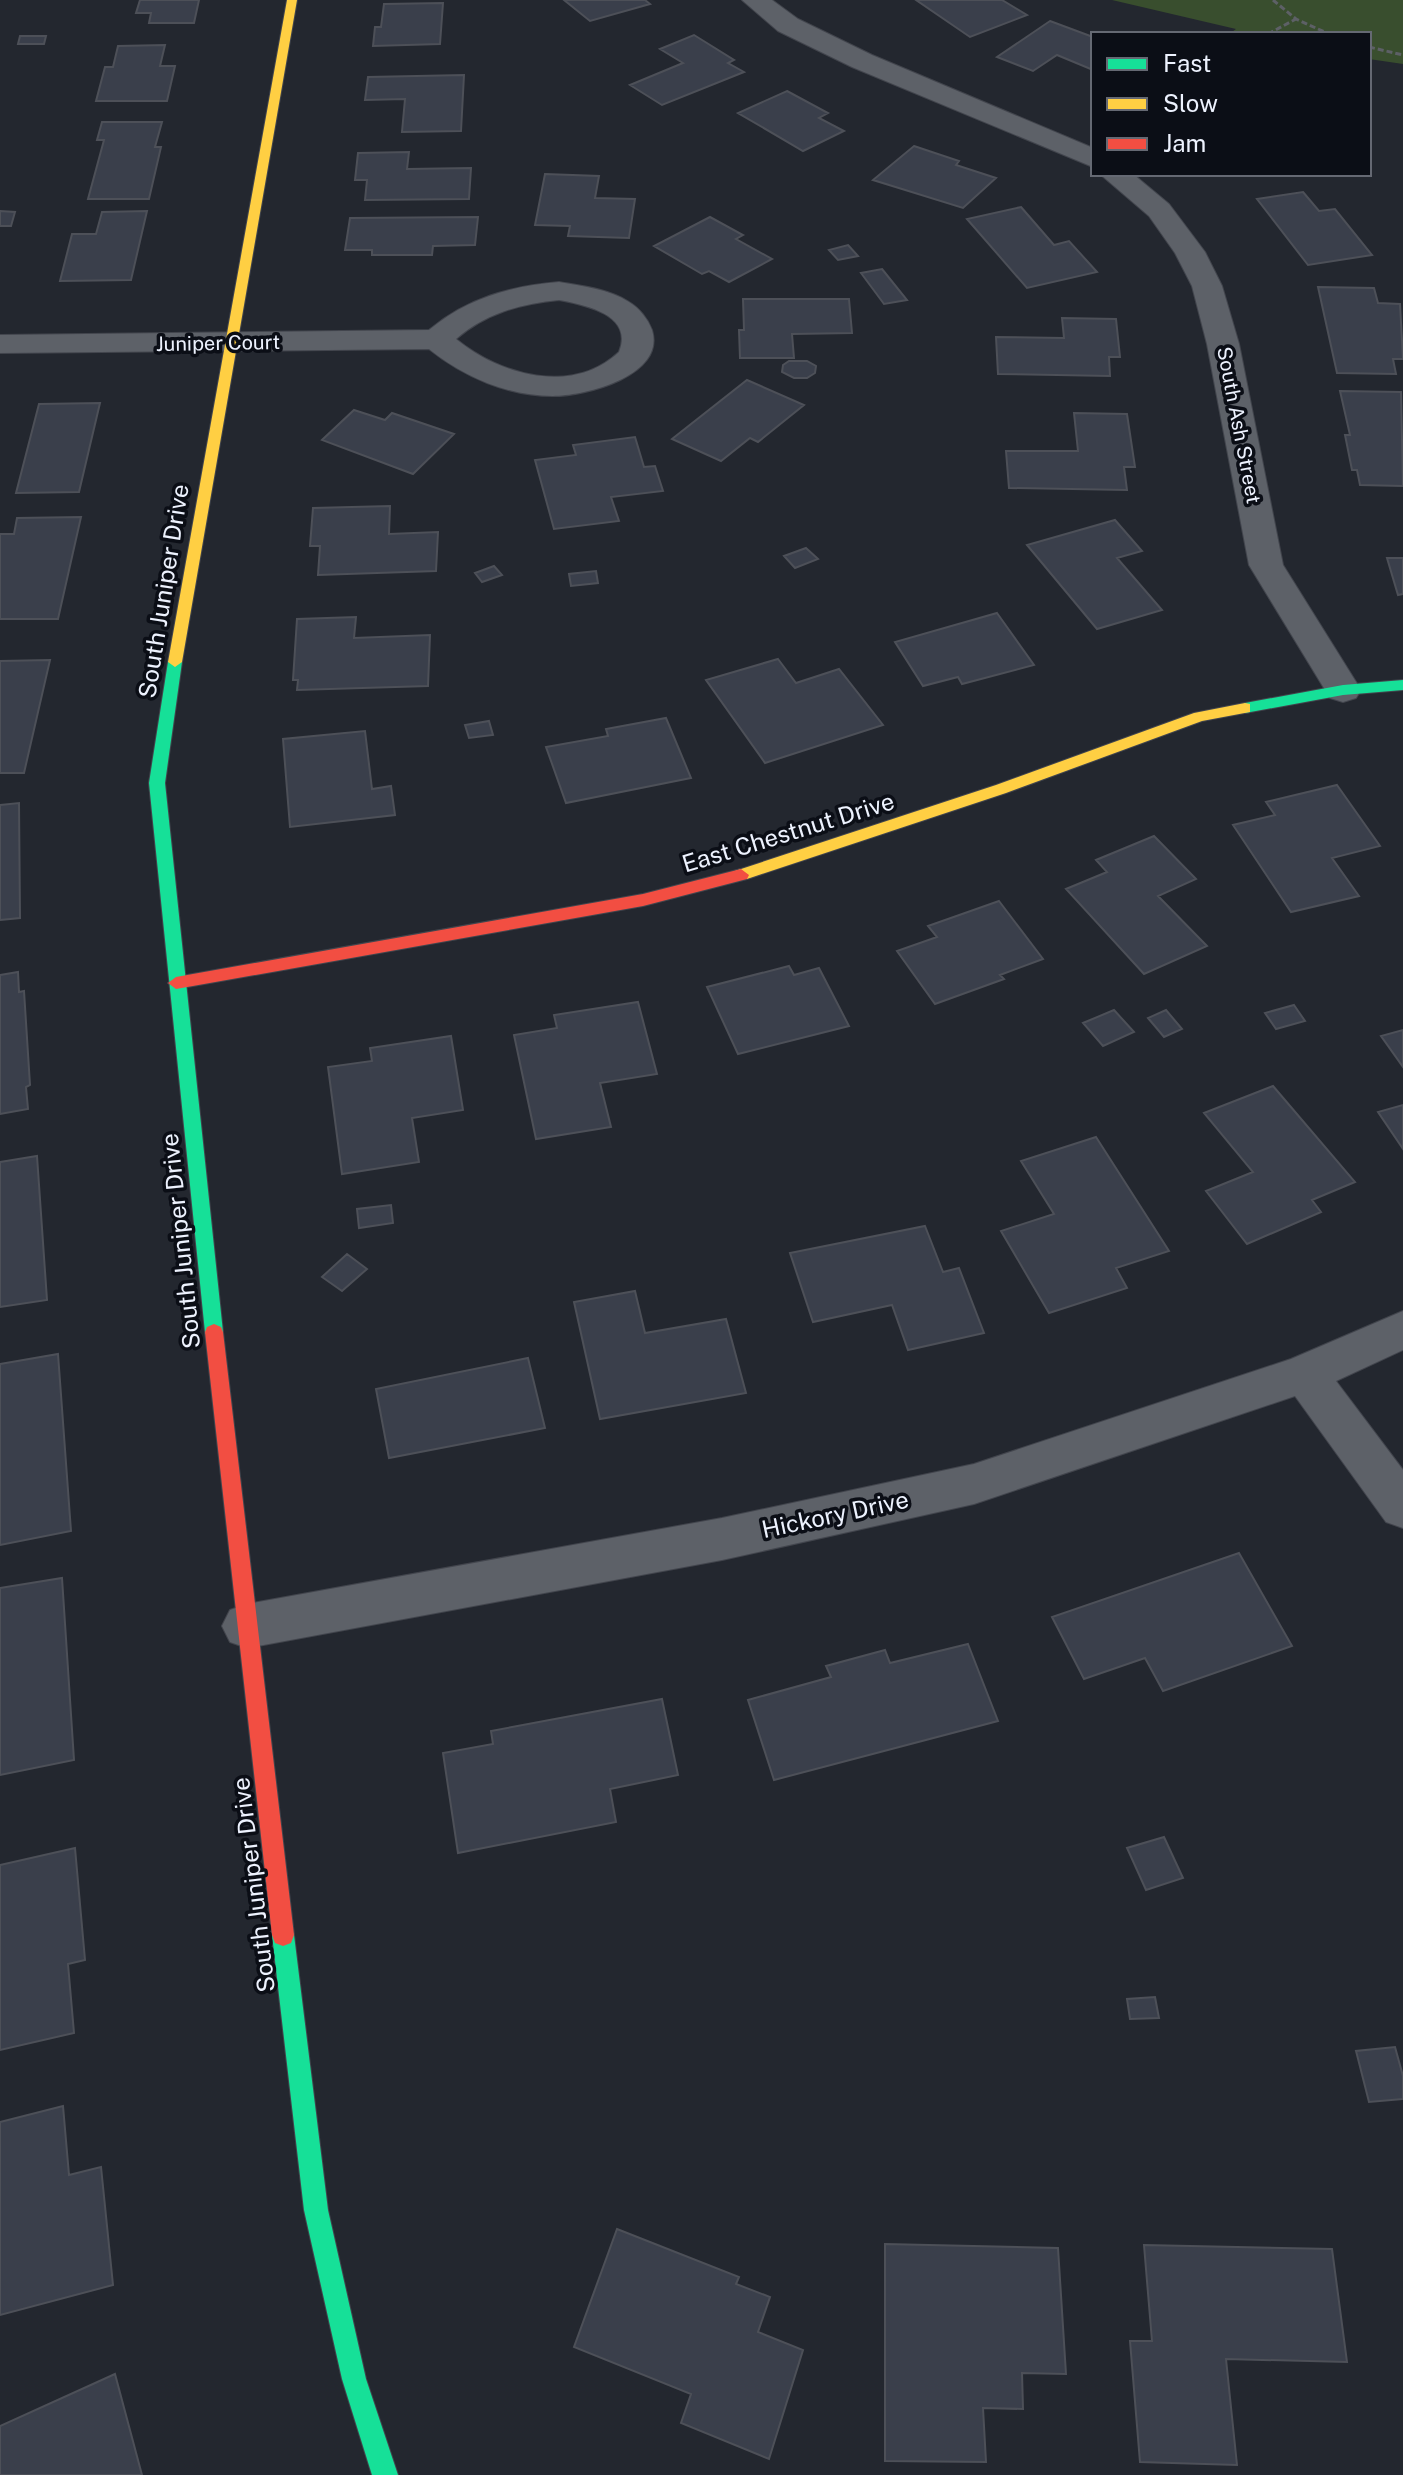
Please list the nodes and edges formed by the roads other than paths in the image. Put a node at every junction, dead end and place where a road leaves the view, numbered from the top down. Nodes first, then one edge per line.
1 (292, 0) edge
2 (755, 0) edge
3 (1091, 157) edge
4 (1117, 176) edge
5 (437, 339) junction
6 (0, 344) edge
7 (229, 344) junction
8 (1403, 685) edge
9 (1343, 690) junction
10 (176, 983) junction
11 (1403, 1330) edge
12 (1305, 1374) junction
13 (1403, 1507) edge
14 (247, 1626) junction
15 (385, 2475) edge

1 - 7 street, South Juniper Drive
2 - 3 street
4 - 9 street, South Ash Street
5 - 5 street
5 - 7 street, Juniper Court
6 - 7 street, Juniper Court
7 - 10 street, South Juniper Drive
8 - 9 street, East Chestnut Drive
9 - 10 street, East Chestnut Drive
10 - 14 street, South Juniper Drive
11 - 12 street, Hickory Drive
12 - 13 street
12 - 14 street, Hickory Drive
14 - 15 street, South Juniper Drive

